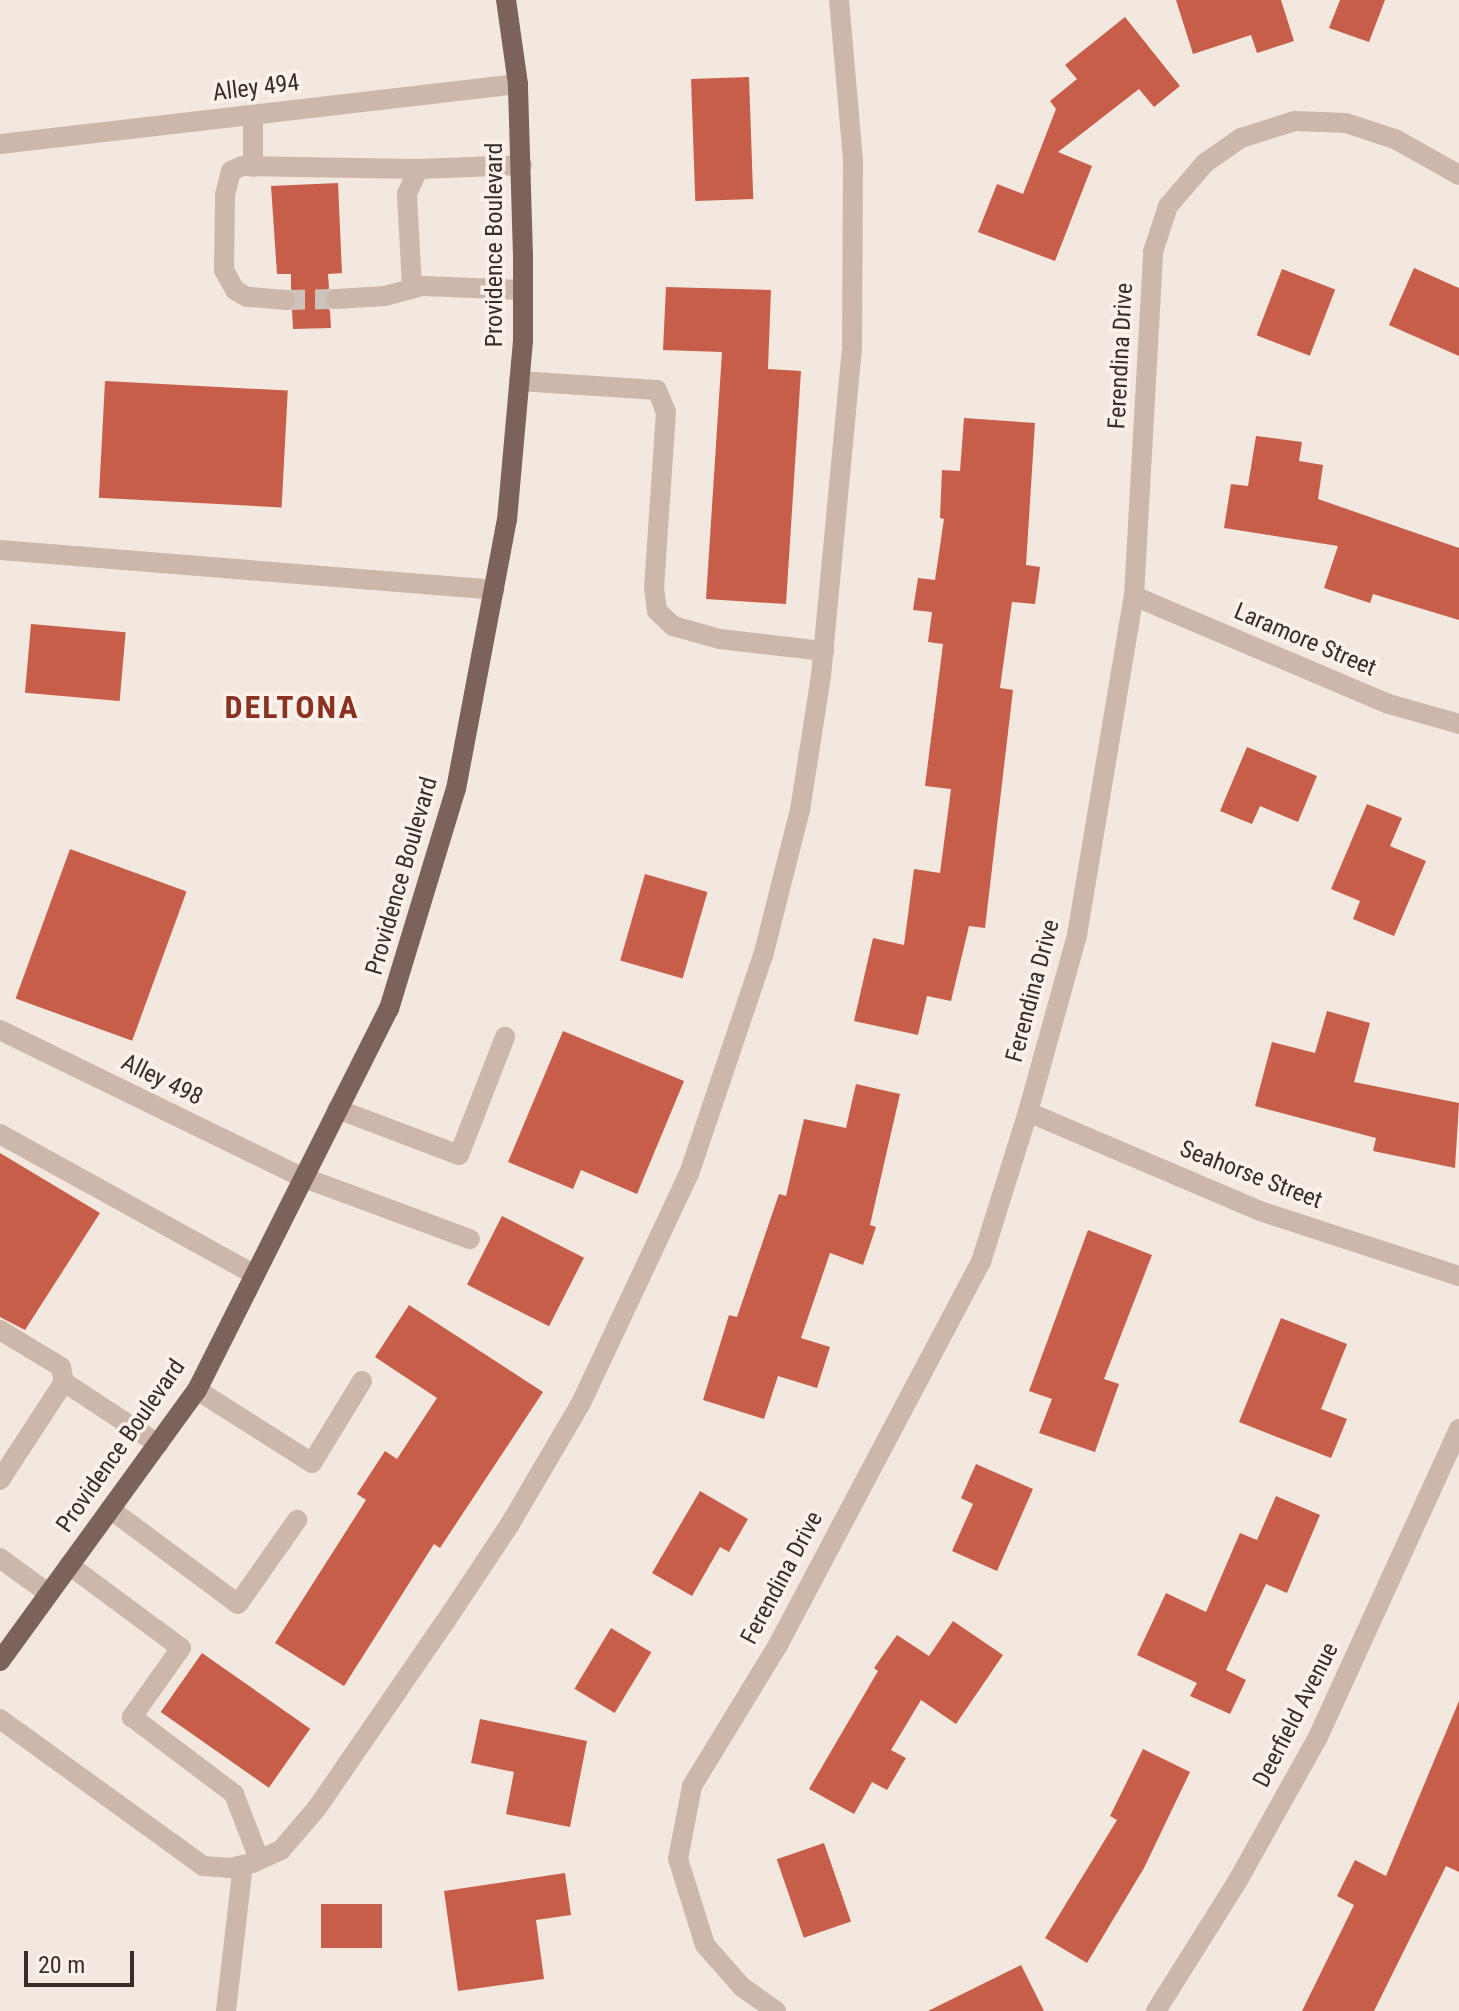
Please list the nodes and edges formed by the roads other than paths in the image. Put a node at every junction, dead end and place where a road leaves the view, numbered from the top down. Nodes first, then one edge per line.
1 (506, 0) edge
2 (839, 0) edge
3 (518, 84) junction
4 (253, 115) junction
5 (0, 144) edge
6 (522, 165) junction
7 (253, 167) junction
8 (418, 169) junction
9 (1459, 175) edge
10 (412, 287) junction
11 (523, 290) junction
12 (336, 299) tunnel mouth
13 (285, 300) tunnel mouth
14 (519, 381) junction
15 (0, 550) edge
16 (494, 590) junction
17 (1134, 596) junction
18 (824, 651) junction
19 (1459, 724) edge
20 (0, 1030) edge
21 (505, 1037) dead end
22 (337, 1109) junction
23 (1028, 1112) junction
24 (0, 1134) edge
25 (302, 1177) junction
26 (470, 1239) dead end
27 (254, 1274) junction
28 (1459, 1276) edge
29 (0, 1330) edge
30 (362, 1381) dead end
31 (64, 1382) junction
32 (197, 1390) junction
33 (1459, 1429) edge
34 (158, 1444) junction
35 (0, 1480) edge
36 (110, 1509) junction
37 (297, 1520) dead end
38 (0, 1558) edge
39 (69, 1565) junction
40 (48, 1593) junction
41 (0, 1661) edge
42 (0, 1719) edge
43 (251, 1862) junction
44 (226, 2011) edge
45 (776, 2011) edge
46 (1156, 2011) edge

1 - 3 main road, Providence Boulevard
2 - 18 street
3 - 4 street, Alley 494
3 - 6 main road, Providence Boulevard
4 - 5 street, Alley 494
4 - 7 street
6 - 8 street
6 - 11 main road, Providence Boulevard
7 - 8 street
7 - 13 street
8 - 10 street
9 - 17 street, Ferendina Drive
10 - 11 street
10 - 12 street
11 - 14 main road, Providence Boulevard
14 - 16 main road, Providence Boulevard
14 - 18 street
15 - 16 street
16 - 22 main road, Providence Boulevard
17 - 19 street, Laramore Street
17 - 23 street, Ferendina Drive
18 - 43 street
20 - 25 street, Alley 498
21 - 22 street
22 - 25 main road, Providence Boulevard
23 - 28 street, Seahorse Street
23 - 45 street, Ferendina Drive
24 - 27 street
25 - 26 street, Alley 498
25 - 27 main road, Providence Boulevard
27 - 32 main road, Providence Boulevard
29 - 31 street
30 - 32 street
31 - 34 street
31 - 35 street
32 - 34 main road, Providence Boulevard
33 - 46 street, Deerfield Avenue
34 - 36 main road, Providence Boulevard
36 - 37 street
36 - 39 main road, Providence Boulevard
38 - 40 street
39 - 40 main road, Providence Boulevard
39 - 43 street
40 - 41 main road, Providence Boulevard
42 - 43 street
43 - 44 street

